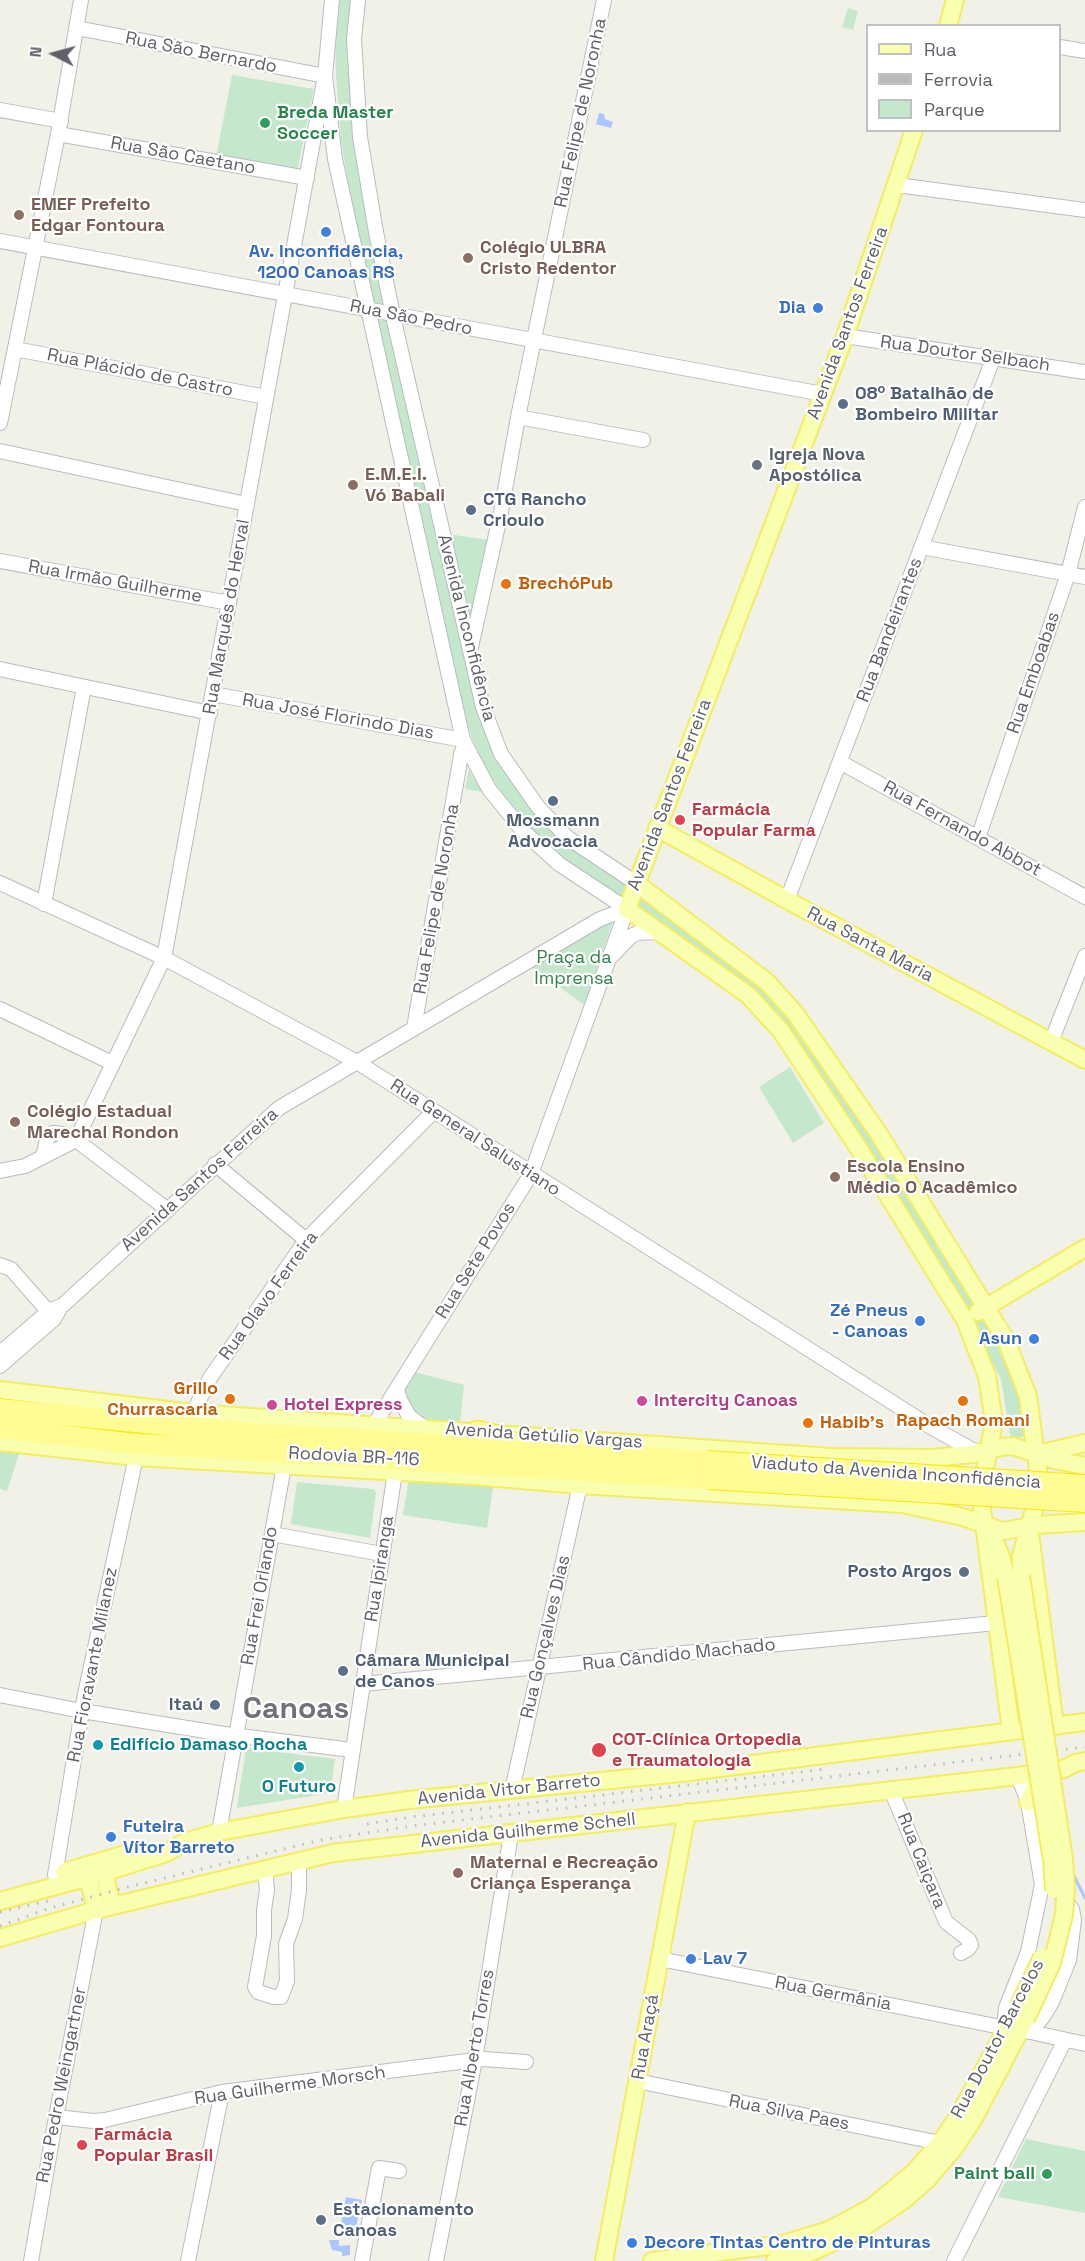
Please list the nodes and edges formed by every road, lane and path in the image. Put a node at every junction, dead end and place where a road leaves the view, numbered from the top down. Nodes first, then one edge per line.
1 (81, 0) edge
2 (332, 0) edge
3 (358, 0) edge
4 (604, 0) edge
5 (955, 0) edge
6 (949, 24) edge
7 (77, 28) junction
8 (1061, 47) edge
9 (1085, 51) edge
10 (325, 76) junction
11 (0, 110) edge
12 (60, 128) junction
13 (913, 132) edge
14 (335, 159) junction
15 (308, 172) junction
16 (897, 185) junction
17 (1085, 210) edge
18 (0, 241) edge
19 (35, 248) junction
20 (285, 295) junction
21 (368, 310) junction
22 (392, 314) junction
23 (845, 336) junction
24 (534, 341) junction
25 (15, 349) junction
26 (993, 358) junction
27 (1085, 372) edge
28 (823, 394) junction
29 (266, 397) junction
30 (518, 417) junction
31 (0, 423) edge
32 (643, 440) dead end
33 (0, 452) edge
34 (246, 504) junction
35 (1085, 507) edge
36 (921, 547) junction
37 (0, 561) edge
38 (1068, 574) junction
39 (1085, 576) edge
40 (229, 603) junction
41 (470, 649) junction
42 (0, 669) edge
43 (84, 687) junction
44 (213, 694) junction
45 (210, 713) junction
46 (464, 742) junction
47 (840, 762) junction
48 (476, 764) junction
49 (459, 769) junction
50 (657, 828) junction
51 (978, 838) junction
52 (0, 883) edge
53 (636, 883) junction
54 (1085, 897) edge
55 (787, 900) junction
56 (44, 904) junction
57 (627, 909) junction
58 (657, 932) junction
59 (1085, 956) edge
60 (164, 958) junction
61 (609, 959) junction
62 (0, 1009) edge
63 (414, 1028) junction
64 (1051, 1042) junction
65 (1085, 1060) edge
66 (357, 1062) junction
67 (112, 1063) junction
68 (434, 1111) junction
69 (76, 1140) junction
70 (215, 1164) junction
71 (0, 1171) edge
72 (531, 1174) junction
73 (168, 1210) junction
74 (306, 1240) junction
75 (1085, 1248) edge
76 (0, 1265) edge
77 (983, 1302) junction
78 (52, 1315) junction
79 (962, 1315) junction
80 (0, 1353) edge
81 (0, 1366) edge
82 (397, 1389) junction
83 (0, 1390) edge
84 (0, 1409) edge
85 (193, 1413) junction
86 (294, 1420) junction
87 (374, 1425) junction
88 (423, 1427) junction
89 (931, 1427) junction
90 (0, 1428) edge
91 (477, 1431) junction
92 (238, 1432) junction
93 (0, 1442) edge
94 (1085, 1443) edge
95 (583, 1452) junction
96 (984, 1452) junction
97 (1036, 1454) junction
98 (136, 1457) junction
99 (934, 1458) junction
100 (284, 1466) junction
101 (545, 1468) junction
102 (1085, 1468) edge
103 (708, 1470) junction
104 (395, 1472) junction
105 (474, 1476) junction
106 (580, 1485) junction
107 (1085, 1485) edge
108 (1085, 1502) edge
109 (926, 1508) junction
110 (1085, 1521) edge
111 (986, 1526) junction
112 (1029, 1526) junction
113 (272, 1534) junction
114 (382, 1554) junction
115 (1013, 1576) junction
116 (996, 1623) junction
117 (538, 1668) junction
118 (363, 1684) junction
119 (0, 1695) edge
120 (82, 1711) junction
121 (1085, 1722) edge
122 (1055, 1726) junction
123 (1011, 1731) junction
124 (235, 1735) junction
125 (352, 1750) junction
126 (1085, 1761) edge
127 (1064, 1769) junction
128 (1041, 1773) junction
129 (1085, 1773) edge
130 (1018, 1776) junction
131 (512, 1790) junction
132 (891, 1790) junction
133 (1028, 1802) junction
134 (344, 1809) junction
135 (687, 1812) junction
136 (219, 1832) junction
137 (511, 1834) junction
138 (185, 1842) junction
139 (299, 1861) junction
140 (265, 1869) junction
141 (55, 1875) junction
142 (96, 1875) junction
143 (1042, 1885) junction
144 (0, 1893) edge
145 (0, 1902) edge
146 (104, 1908) junction
147 (0, 1938) edge
148 (961, 1953) dead end
149 (660, 1959) junction
150 (1020, 2023) junction
151 (1065, 2040) junction
152 (1085, 2044) edge
153 (475, 2060) junction
154 (526, 2062) dead end
155 (638, 2081) junction
156 (222, 2092) junction
157 (56, 2116) junction
158 (940, 2143) junction
159 (399, 2171) dead end
160 (31, 2261) edge
161 (188, 2261) edge
162 (362, 2261) edge
163 (436, 2261) edge
164 (604, 2261) edge
165 (652, 2261) edge
166 (776, 2261) edge
167 (954, 2261) edge

1 - 7 street
2 - 10 street, Avenida Inconfidência
3 - 22 street, Avenida Inconfidência
4 - 24 street, Rua Felipe de Noronha
5 - 6 main road
7 - 10 street, Rua São Bernardo
7 - 12 street
8 - 9 street
10 - 14 street, Avenida Inconfidência
10 - 15 street, Rua Marquês do Herval
11 - 12 street, Rua São Caetano
12 - 15 street, Rua São Caetano
12 - 19 street
13 - 16 main road, Avenida Santos Ferreira
14 - 15 street
14 - 21 street, Avenida Inconfidência
15 - 20 street, Rua Marquês do Herval
16 - 17 street
16 - 23 main road, Avenida Santos Ferreira
18 - 19 street, Rua São Pedro
19 - 20 street, Rua São Pedro
19 - 25 street
20 - 21 street, Rua São Pedro
20 - 29 street, Rua Marquês do Herval
21 - 22 street, Rua São Pedro
21 - 46 street, Avenida Inconfidência
22 - 24 street, Rua São Pedro
22 - 41 street, Avenida Inconfidência
23 - 26 street, Rua Doutor Selbach
23 - 28 main road, Avenida Santos Ferreira
24 - 28 street, Rua São Pedro
24 - 30 street, Rua Felipe de Noronha
25 - 29 street, Rua Plácido de Castro
25 - 31 street
26 - 27 street, Rua Doutor Selbach
26 - 36 street, Rua Bandeirantes
28 - 50 main road, Avenida Santos Ferreira
29 - 34 street, Rua Marquês do Herval
30 - 32 street
30 - 41 street, Rua Felipe de Noronha
33 - 34 street
34 - 40 street, Rua Marquês do Herval
35 - 38 street, Rua Emboabas
36 - 38 street
36 - 47 street, Rua Bandeirantes
37 - 40 street, Rua Irmão Guilherme
38 - 39 street
38 - 51 street, Rua Emboabas
40 - 44 street, Rua Marquês do Herval
41 - 53 street, Avenida Inconfidência
42 - 43 street
43 - 45 street
43 - 56 street
44 - 45 street, Rua Marquês do Herval
44 - 46 street, Rua José Florindo Dias
45 - 60 street, Rua Marquês do Herval
46 - 48 street, Avenida Inconfidência
46 - 49 street, Rua Felipe de Noronha
47 - 51 street, Rua Fernando Abbot
47 - 55 street, Rua Bandeirantes
48 - 49 street
48 - 57 street, Avenida Inconfidência
49 - 63 street, Rua Felipe de Noronha
50 - 53 main road, Avenida Santos Ferreira
50 - 55 main road, Rua Santa Maria
51 - 54 street, Rua Fernando Abbot
52 - 56 street, Rua General Salustiano
53 - 57 main road, Avenida Santos Ferreira
53 - 77 main road, Avenida Inconfidência
55 - 64 main road, Rua Santa Maria
56 - 60 street, Rua General Salustiano
57 - 58 main road, Avenida Inconfidência
57 - 61 street, Rua Sete Povos
57 - 63 street, Avenida Santos Ferreira
58 - 61 street, Rua Sete Povos
58 - 79 main road, Avenida Inconfidência
59 - 64 street
60 - 66 street, Rua General Salustiano
60 - 67 street, Rua Marquês do Herval
61 - 72 street, Rua Sete Povos
62 - 67 street
63 - 66 street, Avenida Santos Ferreira
64 - 65 main road, Rua Santa Maria
66 - 68 street, Rua General Salustiano
66 - 70 street, Avenida Santos Ferreira
67 - 69 street, Rua Marquês do Herval
68 - 72 street, Rua General Salustiano
68 - 74 street, Rua Olavo Ferreira
69 - 71 street
69 - 73 street
70 - 73 street, Avenida Santos Ferreira
70 - 74 street
72 - 82 street, Rua Sete Povos
72 - 89 street, Rua General Salustiano
73 - 78 street, Avenida Santos Ferreira
74 - 85 street, Rua Olavo Ferreira
75 - 77 main road
76 - 78 street
77 - 79 main road
77 - 97 main road, Avenida Inconfidência
78 - 80 street, Avenida Santos Ferreira
78 - 81 street, Avenida Santos Ferreira
79 - 96 main road, Avenida Inconfidência
82 - 87 street, Rua Sete Povos
82 - 88 street
83 - 85 main road, Avenida Getúlio Vargas
84 - 92 highway, Rodovia BR-116
85 - 86 main road, Avenida Getúlio Vargas
86 - 87 main road, Avenida Getúlio Vargas
86 - 92 highway
87 - 88 main road, Avenida Getúlio Vargas
88 - 91 main road, Avenida Getúlio Vargas
89 - 96 street, Rua General Salustiano
89 - 99 street
90 - 101 highway, Rodovia BR-116
91 - 95 highway
91 - 99 main road, Avenida Getúlio Vargas
92 - 95 highway, Rodovia BR-116
93 - 98 main road
94 - 97 main road
95 - 103 highway, Rodovia BR-116
96 - 97 main road, Avenida Getúlio Vargas
96 - 99 main road, Avenida Getúlio Vargas
96 - 111 main road, Avenida Inconfidência
97 - 102 main road, Avenida Getúlio Vargas
97 - 112 main road, Avenida Inconfidência
98 - 100 main road
98 - 120 street, Rua Fioravante Milanez
99 - 109 main road
100 - 104 main road
100 - 113 street, Rua Frei Orlando
101 - 103 highway, Rodovia BR-116
101 - 105 highway
102 - 110 main road
103 - 107 highway, Viaduto da Avenida Inconfidência, bridge
103 - 108 highway, Viaduto da Avenida Inconfidência, bridge
104 - 105 main road
104 - 114 street, Rua Ipiranga
105 - 106 main road
106 - 109 main road
106 - 117 street, Rua Gonçalves Dias
109 - 111 main road
110 - 112 main road
111 - 112 main road
111 - 115 main road, Avenida Inconfidência
111 - 116 main road, Avenida Inconfidência
112 - 115 main road, Avenida Inconfidência
112 - 122 main road, Avenida Inconfidência
113 - 114 street
113 - 124 street, Rua Frei Orlando
114 - 118 street, Rua Ipiranga
115 - 150 main road, Rua Doutor Barcelos, bridge
116 - 117 street, Rua Cândido Machado
116 - 123 main road, Avenida Inconfidência
117 - 118 street, Rua Cândido Machado
117 - 131 street, Rua Gonçalves Dias
118 - 125 street, Rua Ipiranga
119 - 120 street
120 - 124 street
120 - 141 street, Rua Fioravante Milanez
121 - 122 main road, Avenida Vitor Barreto
122 - 123 main road, Avenida Vitor Barreto
123 - 131 main road, Avenida Vitor Barreto
124 - 125 street
124 - 136 street, Rua Frei Orlando
125 - 134 street, Rua Ipiranga
126 - 127 main road, Avenida Guilherme Schell
127 - 128 main road, Avenida Guilherme Schell
127 - 129 main road, Avenida Guilherme Schell
128 - 130 main road, Avenida Guilherme Schell
128 - 133 main road
130 - 132 main road, Avenida Guilherme Schell
130 - 133 street
131 - 134 main road, Avenida Vitor Barreto
132 - 135 main road, Avenida Guilherme Schell
132 - 148 street, Rua Caiçara
133 - 143 street
134 - 136 main road, Avenida Vitor Barreto
135 - 137 main road, Avenida Guilherme Schell
135 - 149 main road, Rua Araçá
136 - 138 main road, Avenida Vitor Barreto
137 - 139 main road, Avenida Guilherme Schell
137 - 153 street, Rua Alberto Torres
138 - 141 main road
138 - 142 main road
139 - 140 main road, Avenida Guilherme Schell
139 - 140 street
140 - 146 main road, Avenida Guilherme Schell
141 - 144 main road
142 - 145 main road
142 - 146 main road
143 - 150 street
143 - 150 street
146 - 147 main road, Avenida Guilherme Schell
146 - 157 street, Rua Pedro Weingartner
149 - 150 street, Rua Germânia
149 - 155 main road, Rua Araçá
150 - 151 street, Rua Germânia
150 - 158 main road, Rua Doutor Barcelos
150 - 166 main road, Rua Doutor Barcelos
151 - 152 street, Rua Germânia
151 - 167 street
153 - 154 street, Rua Guilherme Morsch
153 - 156 street, Rua Guilherme Morsch
153 - 163 street, Rua Alberto Torres
155 - 158 street, Rua Silva Paes
155 - 164 main road, Rua Araçá
156 - 157 street, Rua Guilherme Morsch
156 - 161 street
157 - 160 street, Rua Pedro Weingartner
158 - 165 main road, Rua Doutor Barcelos
159 - 162 street

